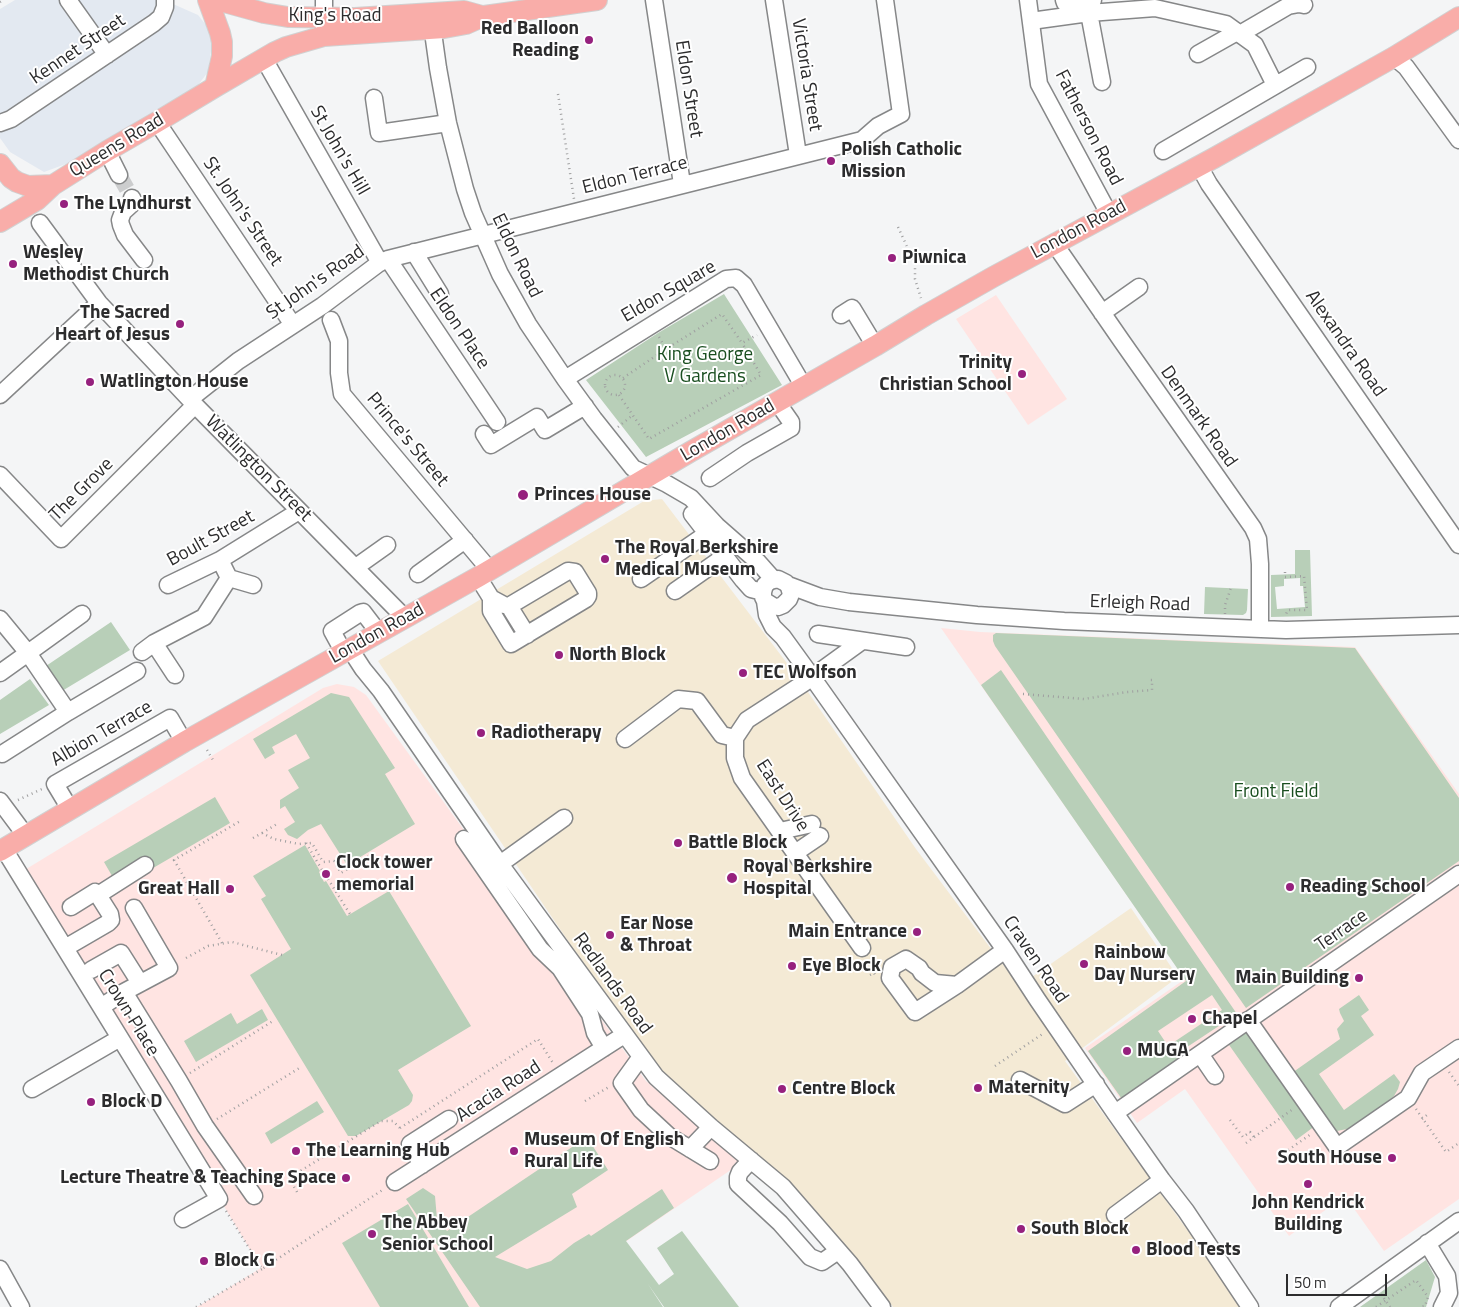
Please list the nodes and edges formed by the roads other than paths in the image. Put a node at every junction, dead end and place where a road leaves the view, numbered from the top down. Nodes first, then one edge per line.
1 (68, 0) edge
2 (165, 0) edge
3 (208, 0) edge
4 (217, 0) edge
5 (654, 0) edge
6 (774, 0) edge
7 (884, 0) edge
8 (1028, 0) edge
9 (1064, 0) edge
10 (590, 1) edge
11 (1156, 4) edge
12 (1304, 4) dead end
13 (1091, 6) edge
14 (1459, 17) edge
15 (324, 18) edge
16 (431, 21) junction
17 (1031, 21) junction
18 (1239, 33) junction
19 (1198, 54) dead end
20 (107, 55) junction
21 (1394, 57) junction
22 (264, 59) junction
23 (1307, 67) dead end
24 (1102, 82) dead end
25 (1275, 84) junction
26 (214, 87) junction
27 (374, 98) dead end
28 (157, 122) junction
29 (448, 123) junction
30 (0, 124) edge
31 (1459, 140) edge
32 (107, 151) junction
33 (1163, 152) dead end
34 (798, 156) junction
35 (0, 164) edge
36 (1198, 166) junction
37 (119, 175) tunnel mouth
38 (682, 184) junction
39 (53, 185) junction
40 (132, 198) dead end
41 (1109, 214) junction
42 (0, 222) edge
43 (40, 223) dead end
44 (482, 236) junction
45 (1054, 243) junction
46 (414, 252) junction
47 (144, 260) dead end
48 (384, 261) junction
49 (1139, 287) dead end
50 (440, 294) dead end
51 (98, 302) junction
52 (1102, 313) junction
53 (841, 315) dead end
54 (331, 320) dead end
55 (293, 325) junction
56 (875, 346) junction
57 (565, 379) junction
58 (804, 387) junction
59 (0, 395) edge
60 (192, 402) junction
61 (777, 402) junction
62 (585, 406) junction
63 (496, 422) dead end
64 (484, 434) dead end
65 (0, 475) edge
66 (649, 477) junction
67 (710, 478) dead end
68 (299, 511) junction
69 (712, 530) junction
70 (465, 540) junction
71 (1459, 545) edge
72 (386, 546) dead end
73 (725, 556) junction
74 (220, 560) junction
75 (356, 567) junction
76 (418, 574) dead end
77 (484, 574) junction
78 (229, 578) junction
79 (640, 579) dead end
80 (168, 585) dead end
81 (253, 585) dead end
82 (675, 591) dead end
83 (777, 594) junction
84 (491, 598) junction
85 (509, 606) junction
86 (82, 614) dead end
87 (405, 618) junction
88 (0, 619) edge
89 (1459, 625) edge
90 (1260, 629) junction
91 (378, 633) junction
92 (818, 634) dead end
93 (527, 635) junction
94 (862, 641) junction
95 (906, 647) dead end
96 (347, 651) junction
97 (28, 653) junction
98 (137, 671) dead end
99 (0, 673) edge
100 (175, 675) dead end
101 (812, 677) junction
102 (68, 712) junction
103 (735, 738) junction
104 (625, 739) dead end
105 (184, 742) junction
106 (2, 754) dead end
107 (6, 802) edge
108 (70, 809) junction
109 (564, 818) dead end
110 (780, 831) junction
111 (26, 836) junction
112 (464, 839) dead end
113 (2, 850) edge
114 (795, 853) junction
115 (500, 864) junction
116 (145, 865) dead end
117 (1459, 874) edge
118 (98, 895) junction
119 (71, 907) dead end
120 (134, 908) dead end
121 (65, 948) junction
122 (862, 948) dead end
123 (1005, 950) junction
124 (91, 970) dead end
125 (140, 983) junction
126 (957, 985) dead end
127 (124, 992) junction
128 (101, 1007) junction
129 (1248, 1020) junction
130 (624, 1035) junction
131 (120, 1038) junction
132 (604, 1048) junction
133 (1459, 1048) edge
134 (1200, 1054) junction
135 (640, 1058) junction
136 (1215, 1076) dead end
137 (1020, 1080) dead end
138 (1096, 1084) junction
139 (32, 1089) dead end
140 (1115, 1113) junction
141 (449, 1120) dead end
142 (711, 1127) junction
143 (690, 1149) junction
144 (751, 1160) junction
145 (710, 1161) dead end
146 (422, 1165) junction
147 (1162, 1180) junction
148 (395, 1182) road end
149 (254, 1196) dead end
150 (1115, 1214) dead end
151 (183, 1219) dead end
152 (1459, 1221) edge
153 (1427, 1243) junction
154 (838, 1250) junction
155 (2, 1279) edge
156 (20, 1307) edge
157 (882, 1307) edge
158 (1250, 1307) edge
159 (1339, 1307) edge
160 (1442, 1307) edge

1 - 20 street
2 - 20 street, Kennet Street
3 - 26 main road
4 - 15 main road, King's Road
5 - 38 street, Eldon Street
6 - 34 street, Victoria Street
7 - 34 street, Eldon Terrace
8 - 17 street, Fatherson Road
9 - 13 street
10 - 16 main road, King's Road
11 - 13 street
11 - 18 street
12 - 18 street
13 - 17 street
13 - 24 street
14 - 21 main road, London Road
15 - 16 main road, King's Road
15 - 22 main road, Queens Road
16 - 29 street, Eldon Road
17 - 41 street, Fatherson Road
18 - 19 street
18 - 25 street
20 - 30 street, Kennet Street
21 - 31 street
21 - 36 main road, London Road
22 - 26 main road, Queens Road
22 - 48 street, St John's Hill
23 - 25 street
25 - 33 street
26 - 28 main road, Queens Road
27 - 29 street
28 - 32 main road, Queens Road
28 - 55 street, St. John's Street
29 - 44 street, Eldon Road
32 - 37 street
32 - 39 main road, Queens Road
34 - 38 street, Eldon Terrace
35 - 39 main road
36 - 41 main road, London Road
36 - 71 street, Alexandra Road
38 - 44 street, Eldon Terrace
39 - 42 main road, Queens Road
40 - 47 street
41 - 45 main road, London Road
43 - 51 street, Watlington Street
44 - 46 street, St John's Road
44 - 57 street, Eldon Road
45 - 52 street, Denmark Road
45 - 56 main road, London Road
46 - 48 street, St John's Road
46 - 50 street
48 - 55 street, St John's Road
48 - 63 street, Eldon Place
49 - 52 street
51 - 59 street
51 - 60 street, Watlington Street
52 - 90 street, Denmark Road
53 - 56 street
54 - 70 street, Prince's Street
55 - 60 street, St John's Road
56 - 58 main road, London Road
57 - 58 street, Eldon Square
57 - 62 street, Eldon Road
58 - 61 main road, London Road
60 - 65 street, The Grove
60 - 68 street, Watlington Street
61 - 66 main road, London Road
61 - 67 street
62 - 64 street
62 - 66 street, Eldon Road
66 - 69 street, Craven Road
66 - 77 main road, London Road
68 - 74 street, Boult Street
68 - 75 street, Watlington Street
69 - 73 street, Craven Road
69 - 79 street
69 - 83 street, Craven Road
70 - 76 street
70 - 77 street, Prince's Street
72 - 75 street
73 - 82 street
73 - 83 street, Craven Road
74 - 78 street
74 - 80 street, Boult Street
75 - 87 street, Watlington Street
77 - 84 street, Prince's Street
77 - 87 main road, London Road
78 - 81 street
78 - 100 street
83 - 90 street, Erleigh Road
83 - 101 street, Craven Road
84 - 85 street
84 - 93 street, Prince's Street
85 - 93 street
85 - 93 street
86 - 97 street
87 - 91 main road, London Road
88 - 97 street
89 - 90 street, Erleigh Road
91 - 96 main road, London Road
91 - 96 street, Redlands Road
92 - 94 street
94 - 95 street
94 - 101 street
96 - 105 main road, London Road
96 - 115 street, Redlands Road
97 - 99 street
97 - 102 street
98 - 102 street
101 - 103 street
101 - 123 street, Craven Road
102 - 106 street
103 - 104 street
103 - 110 street, East Drive
105 - 108 main road, London Road
105 - 108 street, Albion Terrace
107 - 111 street
108 - 111 main road, London Road
109 - 115 street
110 - 114 street, East Drive
110 - 114 street
111 - 113 main road, London Road
112 - 132 street
113 - 121 street, Crown Place
114 - 122 street, East Drive
115 - 130 street, Redlands Road
116 - 118 street
117 - 129 street, Terrace
118 - 119 street
118 - 121 street
120 - 125 street
121 - 128 street, Crown Place
123 - 126 street
123 - 138 street, Craven Road
124 - 125 street
125 - 127 street
127 - 128 street
127 - 149 street
128 - 131 street, Crown Place
129 - 133 street
129 - 134 street, Terrace
130 - 132 street, Acacia Road
130 - 135 street, Redlands Road
131 - 139 street
131 - 151 street, Crown Place
132 - 146 street, Acacia Road
134 - 136 street
134 - 140 street, Terrace
135 - 142 street, Redlands Road
135 - 143 street
137 - 138 street
138 - 140 street, Craven Road
140 - 147 street, Craven Road
141 - 146 street
142 - 143 street
142 - 144 street, Redlands Road
143 - 145 street
144 - 154 street, Redlands Road
144 - 154 street
146 - 148 street, Acacia Road
147 - 150 street
147 - 158 street, Craven Road
152 - 153 street
153 - 159 street
153 - 160 street
154 - 157 street, Redlands Road
155 - 156 street

